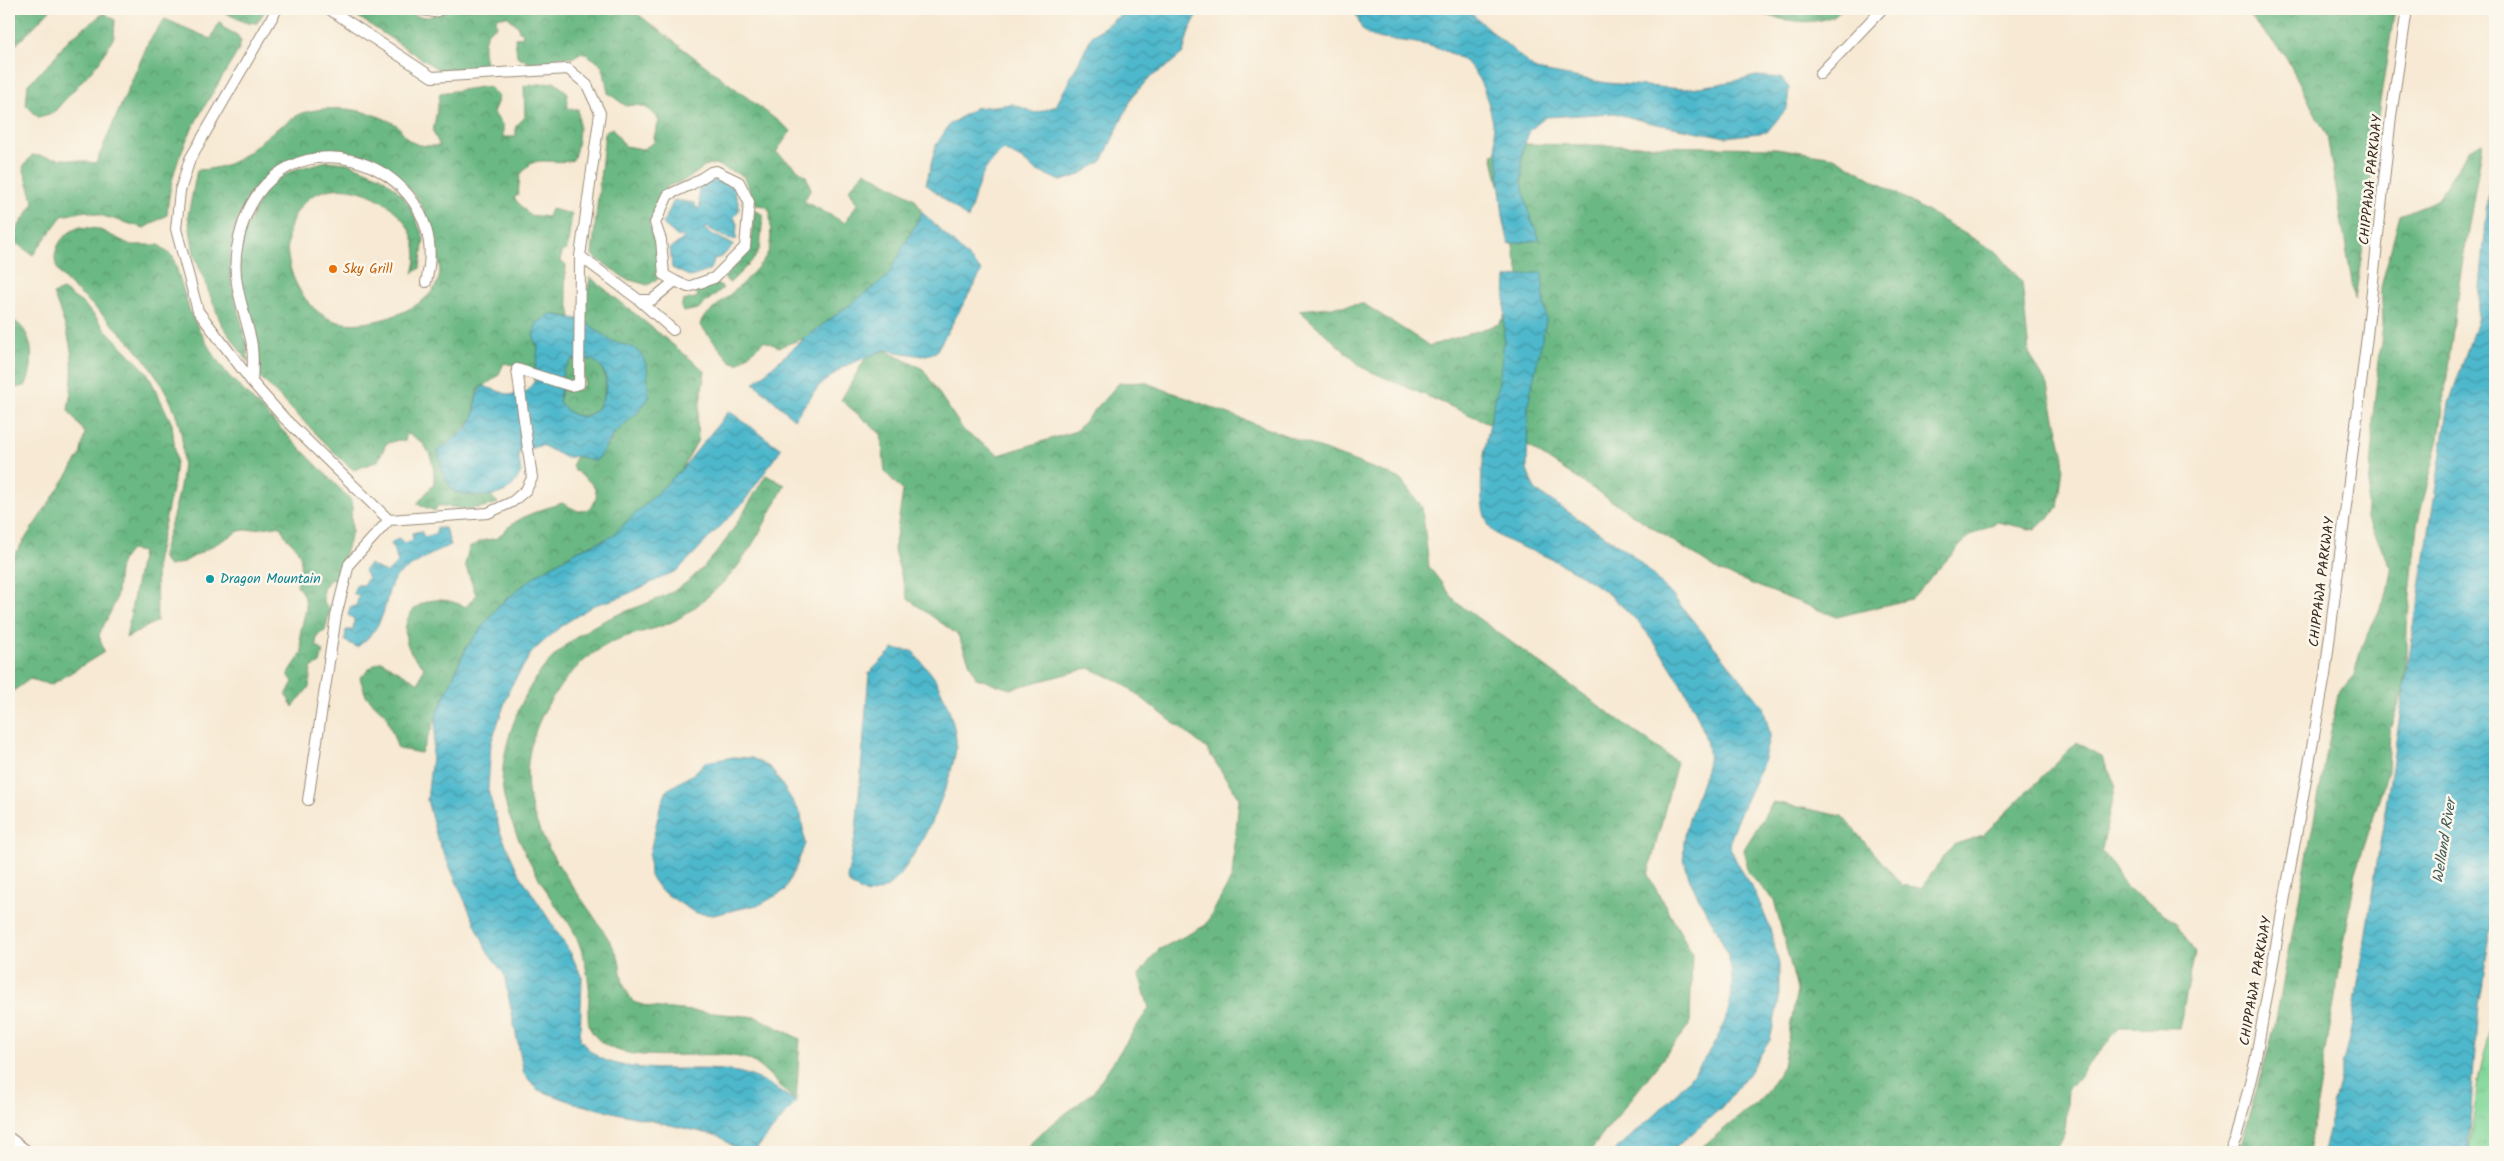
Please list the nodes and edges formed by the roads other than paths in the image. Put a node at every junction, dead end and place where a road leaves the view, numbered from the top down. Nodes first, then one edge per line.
1 (277, 9) edge
2 (329, 9) edge
3 (416, 9) edge
4 (442, 9) edge
5 (1882, 9) edge
6 (2407, 9) edge
7 (1820, 74) dead end
8 (580, 256) junction
9 (675, 281) junction
10 (426, 282) dead end
11 (639, 300) junction
12 (673, 330) dead end
13 (252, 382) junction
14 (389, 520) junction
15 (308, 800) dead end
16 (9, 1140) edge
17 (25, 1152) edge
18 (2230, 1152) edge

1 - 13 street
2 - 8 street
3 - 4 street
5 - 7 street
6 - 18 street, CHIPPAWA PARKWAY
8 - 11 street
8 - 14 street
9 - 9 street
9 - 11 street
10 - 13 street
11 - 12 street
13 - 14 street
14 - 15 street
16 - 17 main road

